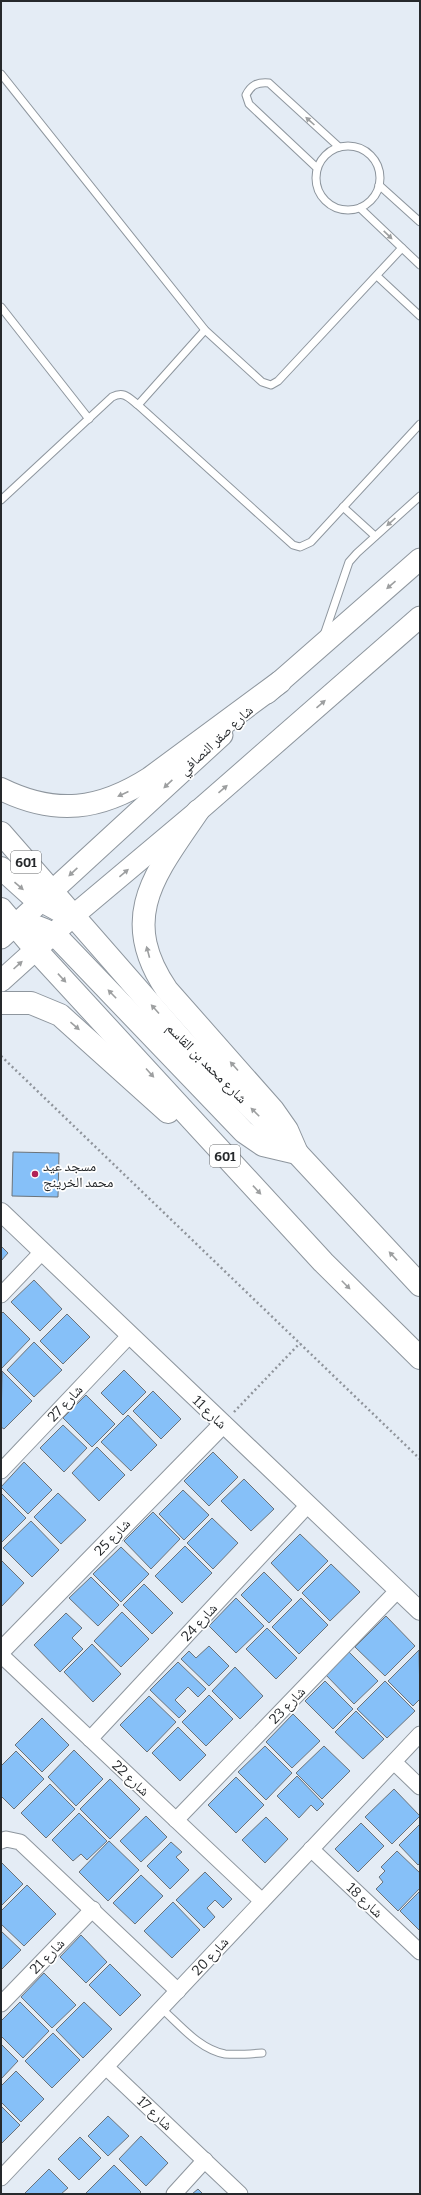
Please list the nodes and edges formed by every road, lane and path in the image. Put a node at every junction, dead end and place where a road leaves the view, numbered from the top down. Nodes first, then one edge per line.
1 (1, 74) edge
2 (339, 147) junction
3 (317, 168) junction
4 (379, 185) junction
5 (360, 208) junction
6 (420, 222) edge
7 (402, 248) junction
8 (420, 265) edge
9 (377, 276) junction
10 (1, 307) edge
11 (419, 314) edge
12 (205, 330) junction
13 (138, 405) junction
14 (89, 419) junction
15 (420, 424) edge
16 (420, 496) edge
17 (1, 500) edge
18 (343, 507) junction
19 (375, 536) junction
20 (420, 560) edge
21 (420, 617) edge
22 (321, 646) junction
23 (280, 682) junction
24 (1, 789) edge
25 (198, 811) junction
26 (1, 833) edge
27 (1, 868) edge
28 (45, 897) junction
29 (73, 916) junction
30 (6, 924) edge
31 (53, 934) junction
32 (35, 949) junction
33 (1, 981) edge
34 (1, 1003) edge
35 (1, 1056) edge
36 (297, 1153) junction
37 (241, 1173) junction
38 (1, 1212) edge
39 (42, 1252) junction
40 (420, 1285) edge
41 (1, 1295) edge
42 (372, 1311) junction
43 (130, 1335) junction
44 (420, 1340) edge
45 (300, 1343) junction
46 (420, 1358) edge
47 (223, 1424) junction
48 (420, 1459) edge
49 (1, 1471) edge
50 (308, 1505) junction
51 (398, 1590) junction
52 (420, 1611) edge
53 (1, 1651) edge
54 (1, 1655) edge
55 (420, 1734) edge
56 (90, 1739) junction
57 (394, 1762) junction
58 (420, 1787) edge
59 (176, 1820) junction
60 (1, 1841) edge
61 (311, 1849) junction
62 (262, 1901) junction
63 (93, 1909) junction
64 (420, 1952) edge
65 (178, 1991) junction
66 (1, 2004) edge
67 (161, 2008) junction
68 (262, 2053) dead end
69 (106, 2067) junction
70 (205, 2160) junction
71 (1, 2178) edge
72 (174, 2194) edge
73 (240, 2194) edge

1 - 12 lane
2 - 3 lane
2 -> 3 lane
2 - 4 lane
3 - 5 lane
4 - 5 lane
4 - 6 lane
5 -> 7 lane
7 - 8 lane
7 - 9 lane
9 - 11 lane
9 - 12 lane
10 - 14 lane
12 - 13 lane
13 - 14 lane
13 - 18 lane
14 - 17 lane
15 - 18 lane
16 -> 19 lane
18 - 19 lane
19 - 22 lane
20 -> 22 main road, شارع صقر النصافي
25 -> 21 main road
22 - 23 main road, شارع صقر النصافي
23 -> 24 main road
23 -> 28 main road, شارع صقر النصافي
29 -> 25 main road
36 -> 25 main road
26 - 28 main road, 601
27 -> 28 main road
28 - 29 main road
28 - 30 main road, شارع صقر النصافي
29 - 31 main road
36 -> 29 main road, شارع محمد بن القاسم
30 - 31 main road
30 - 32 main road, 601
31 - 32 main road
36 -> 31 main road
33 -> 32 main road
32 -> 37 main road, 601
34 -> 37 main road
35 - 45 path
40 -> 36 main road, شارع محمد بن القاسم
37 -> 42 main road, 601
38 - 39 street, شارع 11
39 - 41 street
39 - 43 street, شارع 11
42 - 44 main road
42 - 46 main road, 601
43 - 47 street, شارع 11
43 - 49 street, شارع 27
45 - 47 path
45 - 48 path
47 - 50 street, شارع 11
47 - 53 street, شارع 25
50 - 51 street, شارع 11
50 - 56 street, شارع 24
51 - 52 street, شارع 11
51 - 59 street, شارع 23
54 - 56 street, شارع 22
55 - 57 street, شارع 20
56 - 59 street, شارع 22
57 - 58 street
57 - 61 street, شارع 20
59 - 62 street, شارع 22
60 - 63 street
61 - 62 street, شارع 20
61 - 64 street, شارع 18
62 - 65 street, شارع 20
63 - 65 street
63 - 66 street, شارع 21
65 - 67 street, شارع 20
67 - 68 lane
67 - 69 street, شارع 20
69 - 70 street, شارع 17
69 - 71 street, شارع 20
70 - 72 street
70 - 73 street, شارع 17

